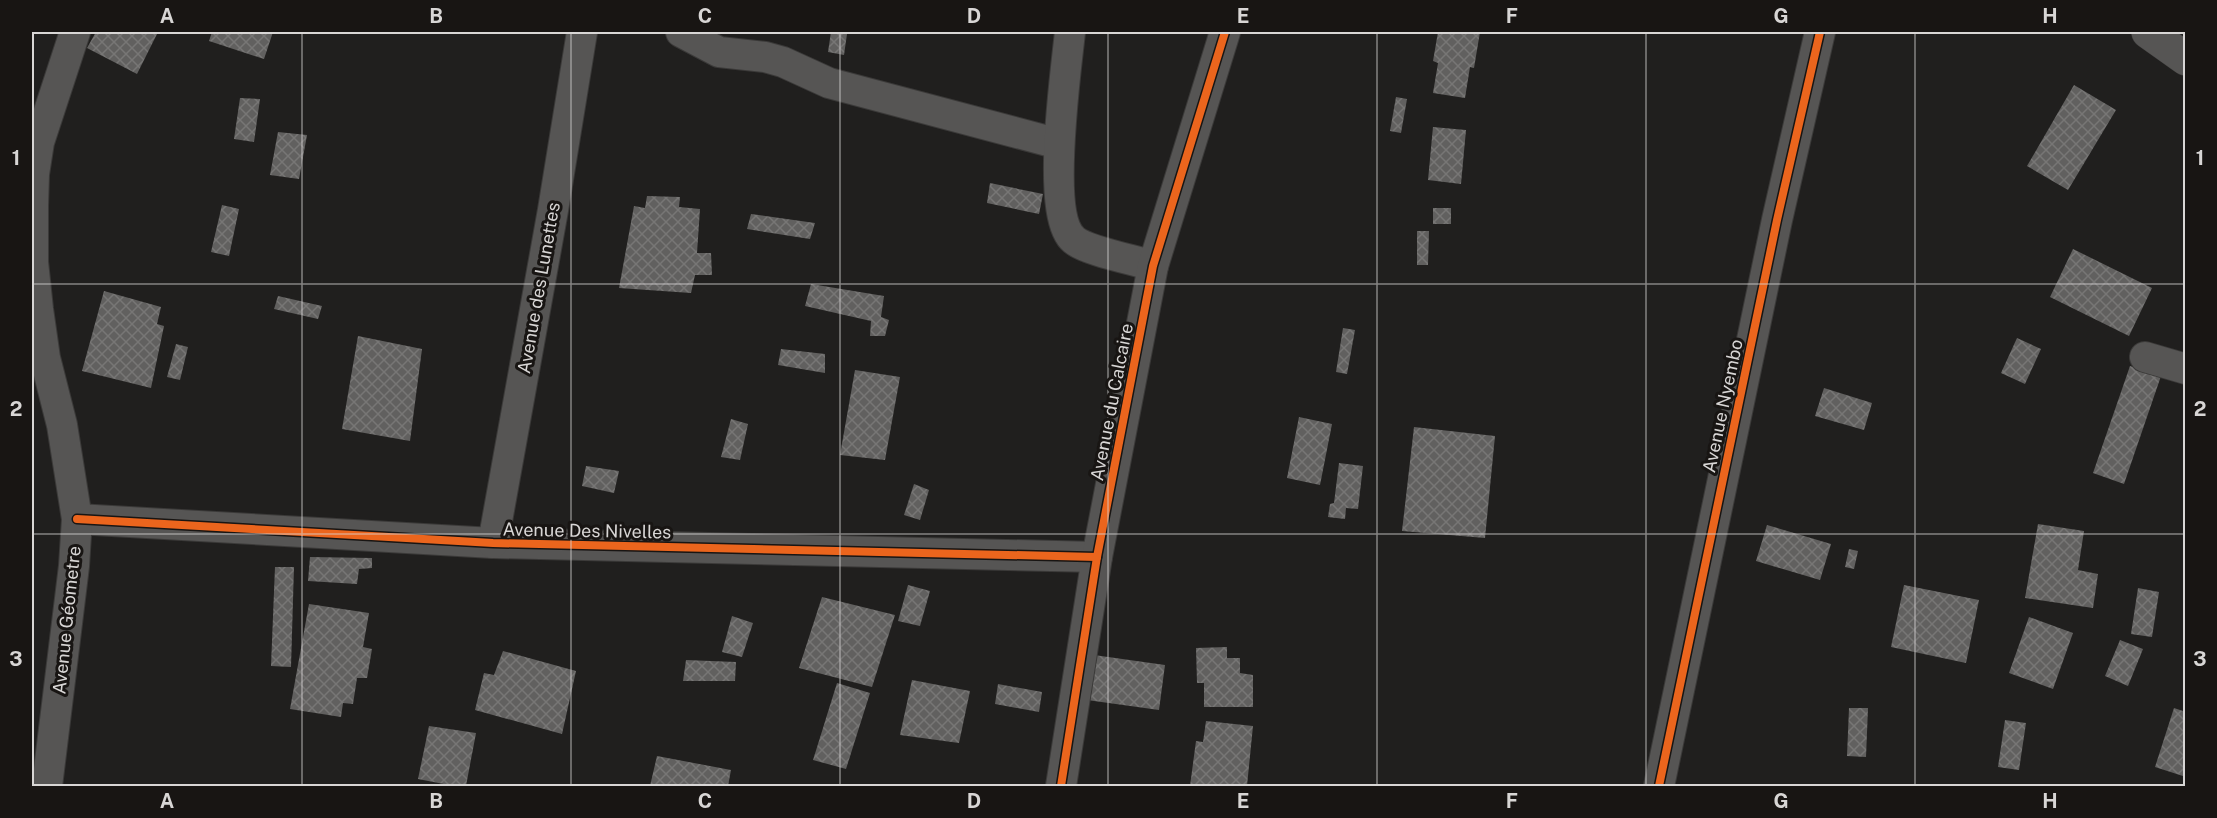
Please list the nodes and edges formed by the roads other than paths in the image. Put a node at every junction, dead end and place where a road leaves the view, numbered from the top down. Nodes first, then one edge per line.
1 (75, 32) edge
2 (582, 32) edge
3 (681, 32) edge
4 (1070, 32) edge
5 (1226, 32) edge
6 (1820, 32) edge
7 (2148, 32) edge
8 (2186, 59) edge
9 (35, 141) edge
10 (1059, 144) junction
11 (1153, 266) junction
12 (2145, 357) dead end
13 (38, 358) edge
14 (2186, 369) edge
15 (77, 519) junction
16 (493, 543) junction
17 (1097, 557) junction
18 (43, 776) edge
19 (1061, 786) edge
20 (1659, 786) edge

1 - 9 street, Avenue Géometre
2 - 16 street, Avenue des Lunettes
3 - 10 street
4 - 10 street
5 - 11 street, Avenue du Calcaire
6 - 20 street, Avenue Nyembo
7 - 8 street
9 - 13 street, Avenue Géometre
10 - 11 street
11 - 17 street, Avenue du Calcaire
12 - 14 street
13 - 15 street, Avenue Géometre
15 - 16 street, Avenue Des Nivelles
15 - 18 street, Avenue Géometre
16 - 17 street, Avenue Des Nivelles
17 - 19 street, Avenue du Calcaire

